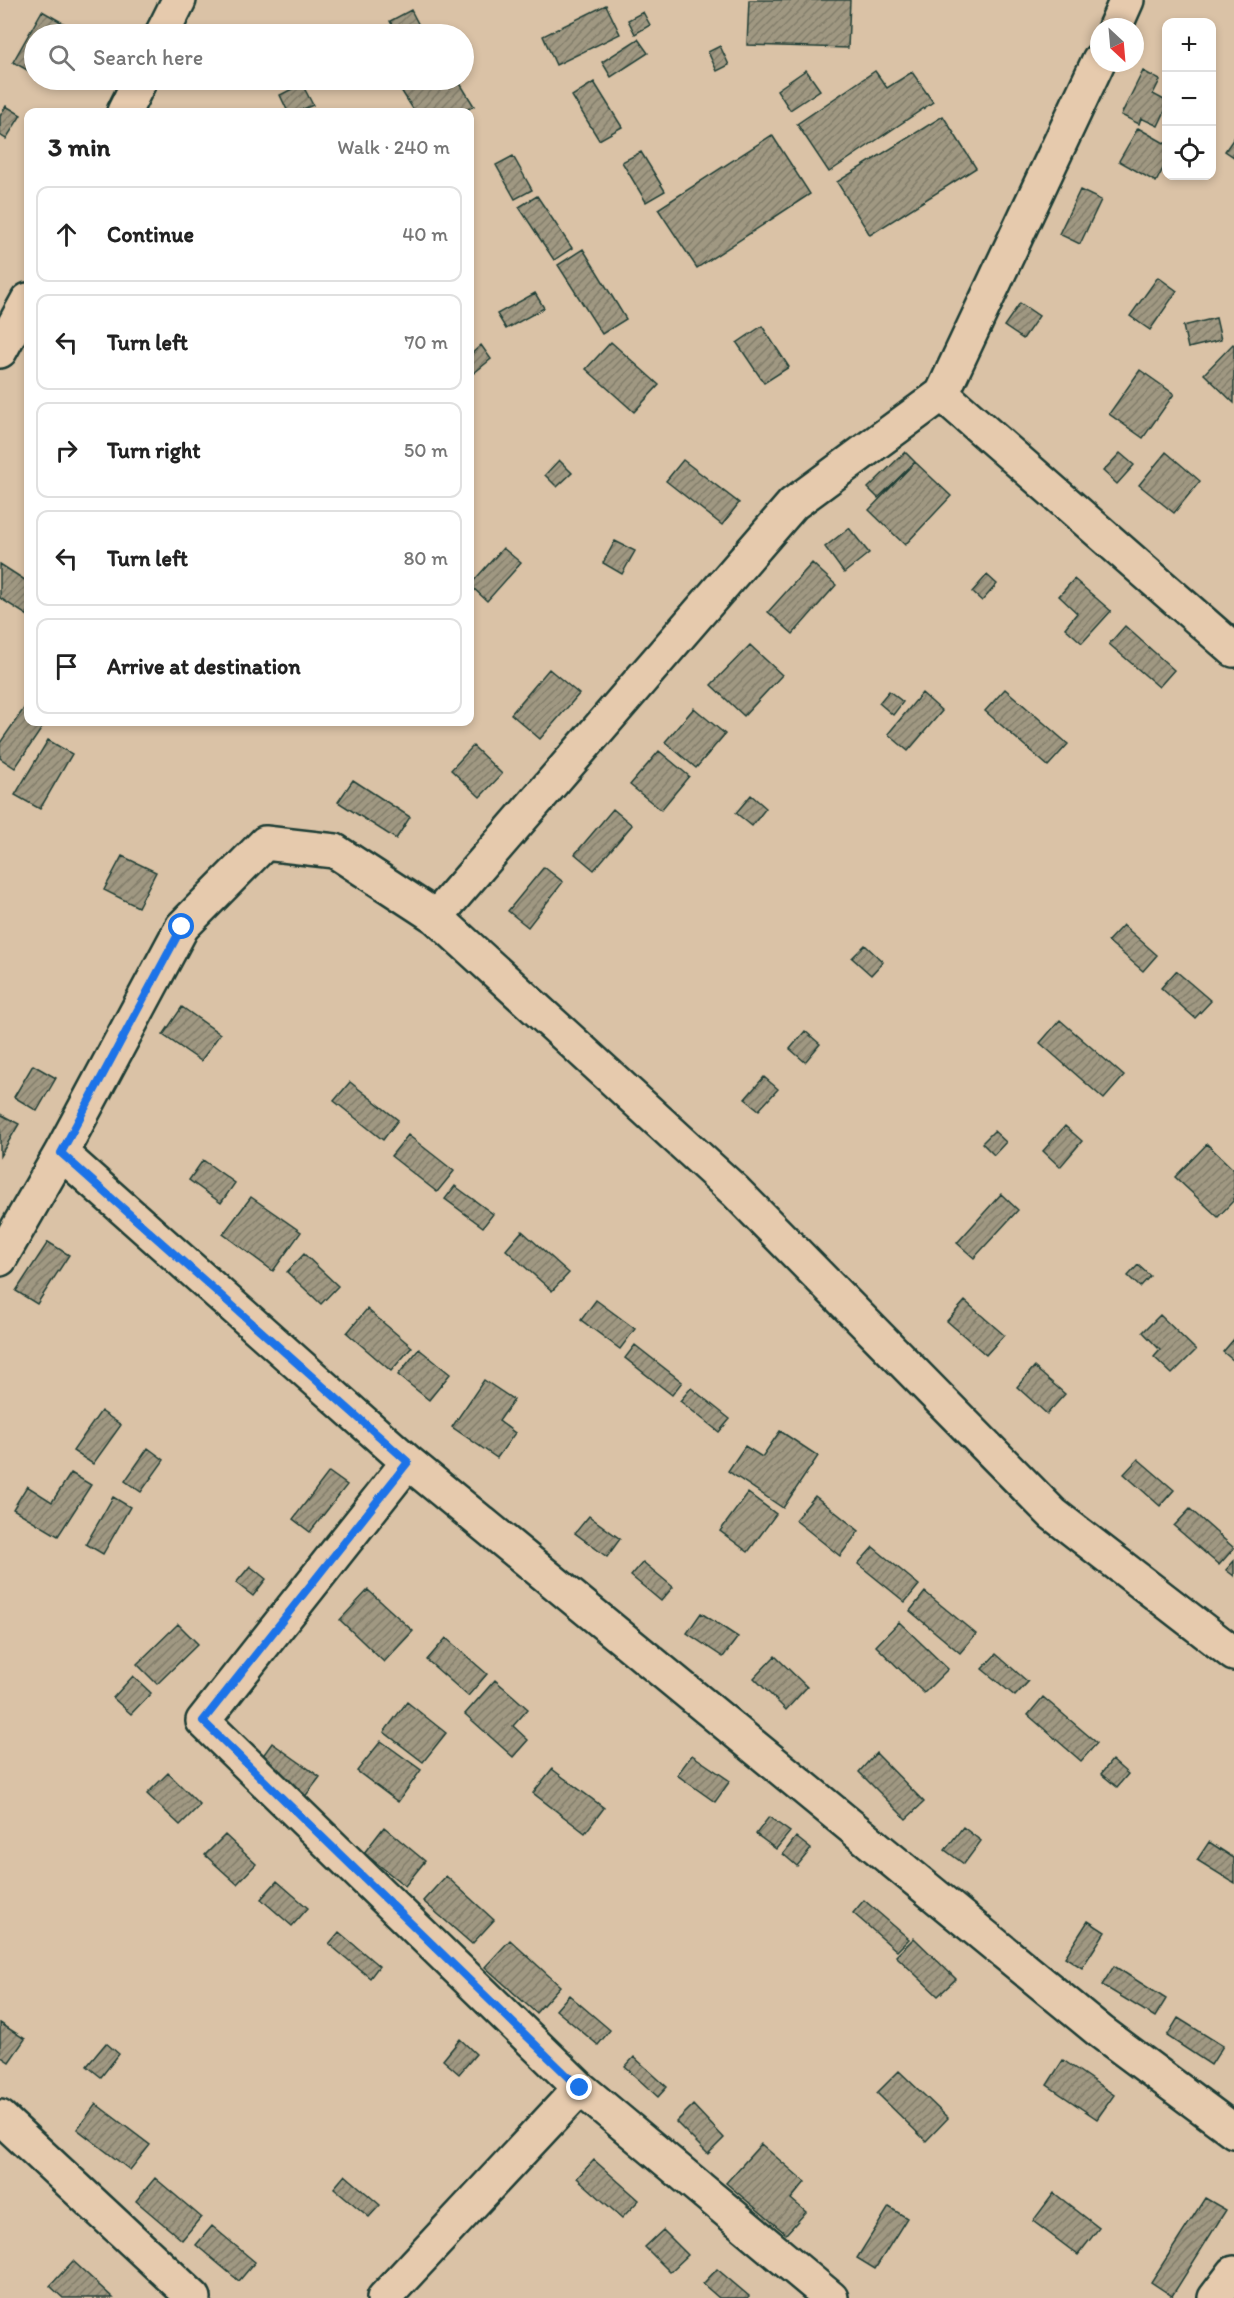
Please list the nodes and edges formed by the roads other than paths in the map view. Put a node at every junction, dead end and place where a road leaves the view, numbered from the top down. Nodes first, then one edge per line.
1 (178, 0) edge
2 (1127, 0) edge
3 (1118, 18) edge
4 (167, 24) edge
5 (1093, 72) edge
6 (135, 90) edge
7 (126, 108) edge
8 (24, 307) edge
9 (0, 351) edge
10 (942, 394) junction
11 (1234, 650) edge
12 (436, 917) junction
13 (61, 1153) junction
14 (0, 1259) edge
15 (408, 1462) junction
16 (1234, 1654) edge
17 (580, 2088) junction
18 (0, 2116) edge
19 (1234, 2131) edge
20 (1234, 2273) edge
21 (194, 2298) edge
22 (384, 2298) edge
23 (831, 2298) edge
24 (1215, 2298) edge

1 - 4 street
2 - 3 street
5 - 10 street
6 - 7 street
8 - 9 street
10 - 11 street
10 - 12 street
12 - 13 street
12 - 16 street
13 - 14 street
13 - 15 street
15 - 17 street
15 - 19 street
17 - 22 street
17 - 23 street
18 - 21 street
20 - 24 street

